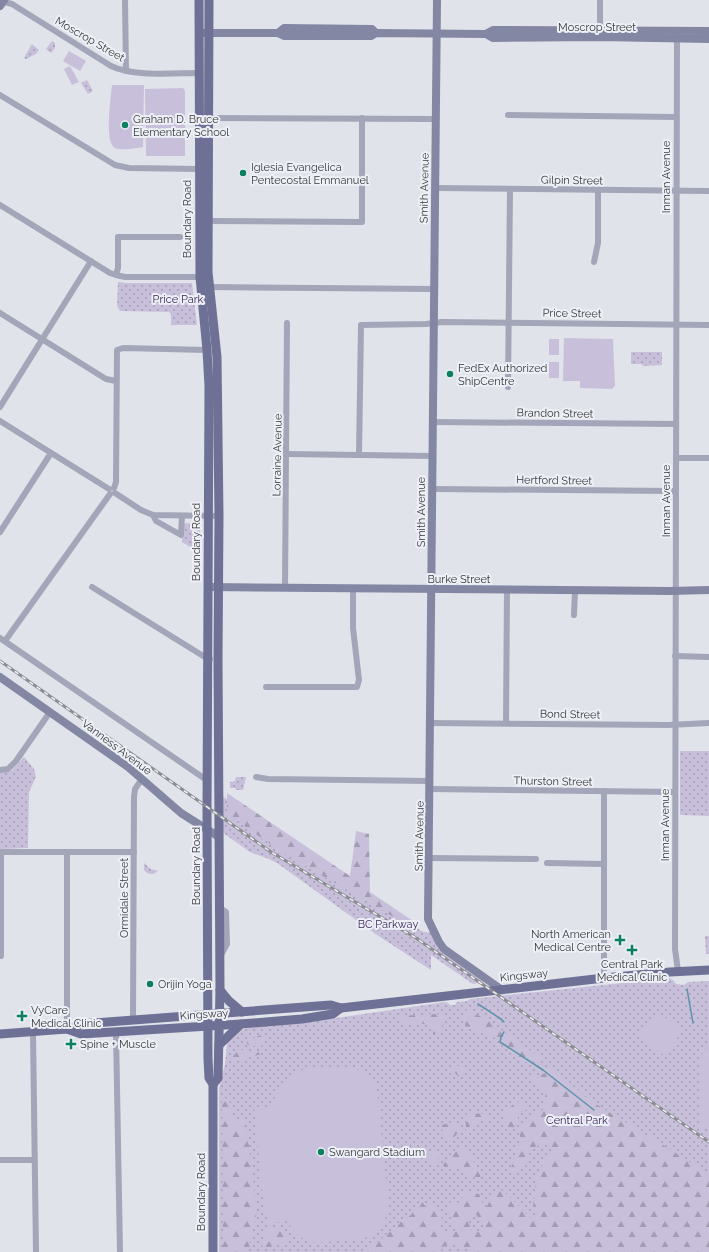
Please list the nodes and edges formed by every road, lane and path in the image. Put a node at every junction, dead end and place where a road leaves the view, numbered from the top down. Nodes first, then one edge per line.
1 (125, 0) edge
2 (199, 0) edge
3 (209, 0) edge
4 (437, 0) edge
5 (600, 0) edge
6 (2, 2) edge
7 (709, 31) edge
8 (204, 33) junction
9 (436, 33) junction
10 (600, 33) junction
11 (677, 34) junction
12 (709, 39) edge
13 (126, 71) junction
14 (200, 73) junction
15 (0, 95) edge
16 (508, 115) dead end
17 (208, 118) junction
18 (362, 118) junction
19 (676, 118) junction
20 (436, 119) junction
21 (199, 170) junction
22 (435, 188) junction
23 (510, 189) junction
24 (598, 190) junction
25 (676, 191) junction
26 (709, 191) edge
27 (0, 205) edge
28 (208, 220) junction
29 (180, 237) dead end
30 (91, 261) junction
31 (594, 262) dead end
32 (116, 275) junction
33 (200, 277) junction
34 (209, 287) junction
35 (434, 289) junction
36 (211, 304) junction
37 (0, 313) edge
38 (288, 323) dead end
39 (434, 323) junction
40 (509, 323) junction
41 (676, 324) junction
42 (709, 324) edge
43 (42, 340) junction
44 (207, 350) junction
45 (116, 382) junction
46 (508, 386) dead end
47 (0, 407) edge
48 (0, 422) edge
49 (433, 422) junction
50 (676, 424) junction
51 (51, 454) junction
52 (286, 454) junction
53 (359, 455) junction
54 (433, 456) junction
55 (676, 458) junction
56 (709, 458) edge
57 (432, 489) junction
58 (112, 491) junction
59 (676, 491) junction
60 (153, 515) junction
61 (182, 516) junction
62 (208, 516) junction
63 (219, 516) junction
64 (0, 532) edge
65 (92, 587) dead end
66 (208, 587) junction
67 (218, 587) junction
68 (285, 588) junction
69 (353, 588) junction
70 (432, 589) junction
71 (507, 590) junction
72 (709, 590) edge
73 (575, 591) junction
74 (676, 591) junction
75 (574, 615) dead end
76 (2, 640) edge
77 (675, 656) junction
78 (709, 657) edge
79 (208, 659) junction
80 (218, 660) junction
81 (0, 677) edge
82 (266, 687) dead end
83 (50, 712) junction
84 (431, 723) junction
85 (506, 723) junction
86 (709, 723) edge
87 (676, 724) junction
88 (2, 770) edge
89 (256, 777) dead end
90 (142, 779) junction
91 (208, 780) junction
92 (430, 785) junction
93 (604, 791) junction
94 (675, 792) junction
95 (208, 829) junction
96 (219, 837) junction
97 (1, 852) edge
98 (67, 852) junction
99 (134, 852) junction
100 (430, 858) junction
101 (536, 859) dead end
102 (547, 863) dead end
103 (604, 864) junction
104 (1, 956) dead end
105 (709, 970) edge
106 (678, 971) junction
107 (604, 978) junction
108 (220, 990) junction
109 (502, 990) junction
110 (342, 1008) junction
111 (242, 1012) junction
112 (219, 1013) junction
113 (208, 1014) junction
114 (134, 1020) junction
115 (240, 1024) junction
116 (219, 1025) junction
117 (208, 1026) junction
118 (67, 1029) junction
119 (33, 1032) junction
120 (116, 1032) junction
121 (0, 1034) edge
122 (219, 1046) junction
123 (213, 1084) junction
124 (0, 1160) edge
125 (34, 1160) junction
126 (36, 1252) edge
127 (120, 1252) edge
128 (213, 1252) edge

1 - 13 street
2 - 8 main road, Boundary Road
3 - 8 main road, Boundary Road
4 - 9 street, Smith Avenue
5 - 10 street
6 - 13 street, Moscrop Street
7 - 11 street, Moscrop Street
8 - 9 street, Moscrop Street
8 - 14 main road, Boundary Road
8 - 17 main road, Boundary Road
9 - 10 street, Moscrop Street
9 - 20 street, Smith Avenue
10 - 11 street, Moscrop Street
11 - 12 street, Moscrop Street
11 - 19 street, Inman Avenue
13 - 14 street, Moscrop Street
14 - 21 main road, Boundary Road
15 - 21 street
16 - 19 street
17 - 18 street
17 - 28 main road, Boundary Road
18 - 20 street
18 - 28 street
19 - 25 street, Inman Avenue
20 - 22 street, Smith Avenue
21 - 33 main road, Boundary Road
22 - 23 street, Gilpin Street
22 - 35 street, Smith Avenue
23 - 24 street, Gilpin Street
23 - 40 street
24 - 25 street, Gilpin Street
24 - 31 street
25 - 26 street, Gilpin Street
25 - 41 street, Inman Avenue
27 - 30 street
28 - 34 main road, Boundary Road
29 - 32 street
30 - 32 street
30 - 43 street
32 - 33 street
33 - 36 main road
33 - 44 main road, Boundary Road
34 - 35 street
34 - 36 main road, Boundary Road
35 - 39 street, Smith Avenue
36 - 63 main road, Boundary Road
37 - 43 street
38 - 52 street, Lorraine Avenue
39 - 40 street, Price Street
39 - 49 street, Smith Avenue
39 - 53 street, Price Street
40 - 41 street, Price Street
40 - 46 street
41 - 42 street, Price Street
41 - 50 street, Inman Avenue
43 - 45 street
43 - 47 street
44 - 45 street
44 - 62 main road, Boundary Road
45 - 58 street
48 - 51 street
49 - 50 street, Brandon Street
49 - 54 street, Smith Avenue
50 - 55 street, Inman Avenue
51 - 58 street
51 - 64 street
52 - 53 street
52 - 68 street, Lorraine Avenue
53 - 54 street
54 - 57 street, Smith Avenue
55 - 56 street
55 - 59 street, Inman Avenue
57 - 59 street, Hertford Street
57 - 70 street, Smith Avenue
58 - 60 street
58 - 76 street
59 - 74 street, Inman Avenue
60 - 61 street
60 - 61 street
61 - 62 street
62 - 63 street
62 - 66 main road, Boundary Road
63 - 67 main road, Boundary Road
65 - 79 street
66 - 67 street, Burke Street
66 - 79 main road, Boundary Road
67 - 68 street, Burke Street
67 - 80 main road, Boundary Road
68 - 69 street, Burke Street
69 - 70 street, Burke Street
69 - 82 street
70 - 71 street, Burke Street
70 - 84 street, Smith Avenue
71 - 73 street, Burke Street
71 - 85 street
72 - 74 street, Burke Street
73 - 74 street, Burke Street
73 - 75 street
74 - 77 street, Inman Avenue
76 - 91 street, Vanness Avenue
77 - 78 street
77 - 87 street, Inman Avenue
79 - 80 street
79 - 91 main road, Boundary Road
80 - 96 main road, Boundary Road
81 - 83 street, Vanness Avenue
83 - 88 street
83 - 90 street, Vanness Avenue
84 - 85 street, Bond Street
84 - 92 street, Smith Avenue
85 - 87 street, Bond Street
86 - 87 street, Bond Street
87 - 94 street, Inman Avenue
89 - 92 street, Thurston Street
90 - 95 street, Vanness Avenue
90 - 99 street, Ormidale Street
91 - 95 main road, Boundary Road
92 - 93 street, Thurston Street
92 - 100 street, Smith Avenue
93 - 94 street, Thurston Street
93 - 103 street
94 - 106 street, Inman Avenue
95 - 96 street, Vanness Avenue
95 - 113 main road, Boundary Road
96 - 108 main road, Boundary Road
97 - 98 street
97 - 104 street
98 - 99 street
98 - 118 street
99 - 114 street, Ormidale Street
100 - 101 street
100 - 109 street, Smith Avenue
102 - 103 street
103 - 107 street
105 - 106 main road, Kingsway
106 - 107 main road, Kingsway
107 - 109 main road, Kingsway
108 - 111 main road
108 - 112 main road, Boundary Road
109 - 110 main road, Kingsway
110 - 111 main road, Kingsway
110 - 115 main road, Kingsway
111 - 112 main road, Kingsway
112 - 113 main road, Kingsway
112 - 116 main road, Boundary Road
113 - 114 main road, Kingsway
113 - 117 main road, Boundary Road
114 - 118 main road, Kingsway
115 - 116 main road, Kingsway
115 - 122 main road
116 - 117 main road, Kingsway
116 - 122 main road, Boundary Road
117 - 120 main road, Kingsway
117 - 123 main road, Boundary Road
118 - 119 main road, Kingsway
118 - 120 main road, Kingsway
119 - 121 main road, Kingsway
119 - 125 street
120 - 127 street
122 - 123 main road, Boundary Road
123 - 128 main road, Boundary Road
124 - 125 street
125 - 126 street

